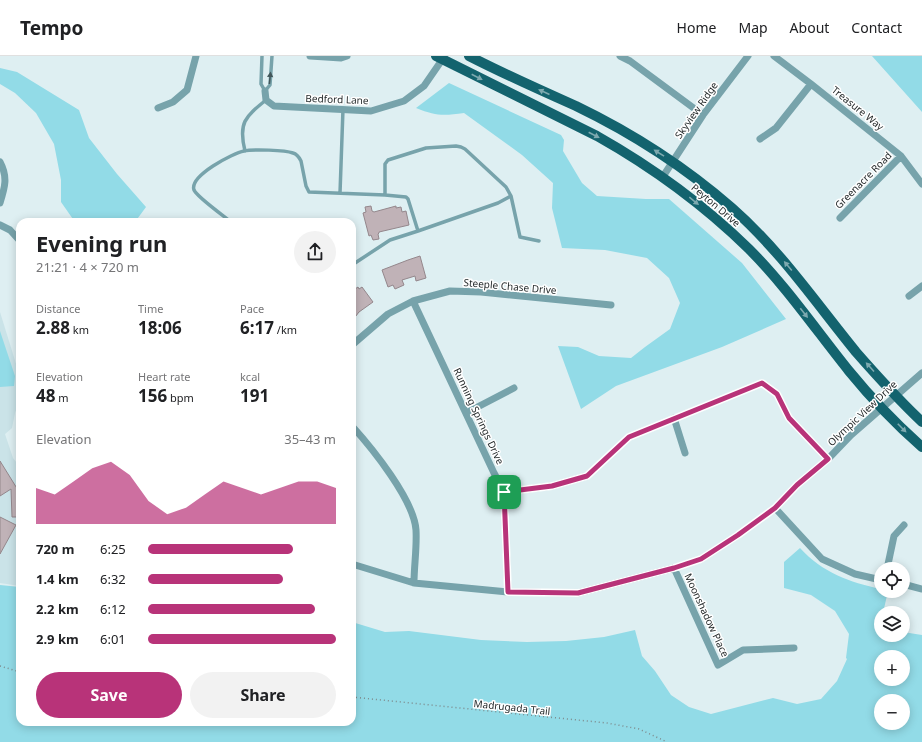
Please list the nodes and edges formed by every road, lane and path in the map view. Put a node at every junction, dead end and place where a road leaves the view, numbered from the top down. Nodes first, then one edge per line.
1 (196, 56) edge
2 (262, 56) edge
3 (272, 56) edge
4 (310, 56) edge
5 (347, 56) edge
6 (469, 56) edge
7 (620, 56) edge
8 (748, 56) edge
9 (774, 56) edge
10 (441, 57) edge
11 (811, 84) junction
12 (265, 91) junction
13 (266, 100) junction
14 (158, 108) dead end
15 (343, 109) junction
16 (703, 115) junction
17 (760, 139) dead end
18 (245, 151) junction
19 (901, 156) junction
20 (0, 162) edge
21 (673, 162) junction
22 (662, 178) junction
23 (922, 184) edge
24 (340, 193) junction
25 (385, 195) junction
26 (511, 196) junction
27 (0, 203) edge
28 (227, 218) edge
29 (840, 218) dead end
30 (0, 225) edge
31 (418, 231) junction
32 (16, 237) edge
33 (539, 241) dead end
34 (356, 262) edge
35 (922, 286) edge
36 (909, 296) dead end
37 (413, 301) junction
38 (611, 305) dead end
39 (356, 342) edge
40 (922, 373) edge
41 (514, 388) dead end
42 (896, 396) junction
43 (882, 408) junction
44 (466, 413) junction
45 (674, 418) junction
46 (922, 422) edge
47 (356, 430) edge
48 (922, 447) edge
49 (685, 452) dead end
50 (828, 459) junction
51 (504, 492) junction
52 (775, 508) junction
53 (904, 525) dead end
54 (888, 562) edge
55 (356, 565) edge
56 (674, 568) junction
57 (874, 578) edge
58 (414, 583) junction
59 (910, 586) edge
60 (922, 589) edge
61 (508, 592) junction
62 (794, 648) dead end
63 (0, 666) edge
64 (16, 671) edge
65 (356, 697) edge
66 (667, 742) edge

1 - 14 street
2 - 12 lane
12 -> 3 lane
4 - 5 street
21 -> 6 main road, Peyton Drive
7 - 16 street
8 - 16 street, Skyview Ridge
9 - 11 street, Treasure Way
10 - 15 street, Bedford Lane
10 -> 22 main road, Peyton Drive
11 - 17 street
11 - 19 street, Treasure Way
12 - 13 street
13 - 15 street, Bedford Lane
13 - 18 lane
15 - 24 lane
16 - 21 street, Skyview Ridge
18 - 24 lane
18 - 28 lane
19 - 23 street, Treasure Way
19 - 29 street, Greenacre Road
20 - 27 street
21 - 22 street, Skyview Ridge
42 -> 21 main road, Peyton Drive
22 -> 43 main road, Peyton Drive
24 - 25 lane
25 - 26 lane
25 - 31 lane
26 - 31 lane
26 - 33 lane
30 - 32 street
31 - 34 lane
35 - 36 street
37 - 38 street, Steeple Chase Drive
37 - 39 street, Steeple Chase Drive
37 - 44 street, Running Springs Drive
40 - 42 street, Olympic View Drive
41 - 44 street
42 - 43 street, Olympic View Drive
42 - 46 main road, Peyton Drive
43 -> 48 main road, Peyton Drive
43 - 50 street, Olympic View Drive
44 - 51 street, Running Springs Drive
45 - 49 street
45 - 50 street
45 - 51 street
47 - 58 street
50 - 52 street, Olympic View Drive
51 - 61 street, Running Springs Drive
52 - 56 street, Olympic View Drive
52 - 57 street
53 - 54 street
55 - 58 street, Olympic View Drive
56 - 61 street, Olympic View Drive
56 - 62 street, Moonshadow Place
58 - 61 street, Olympic View Drive
59 - 60 street
63 - 64 path
65 - 66 path, Madrugada Trail

